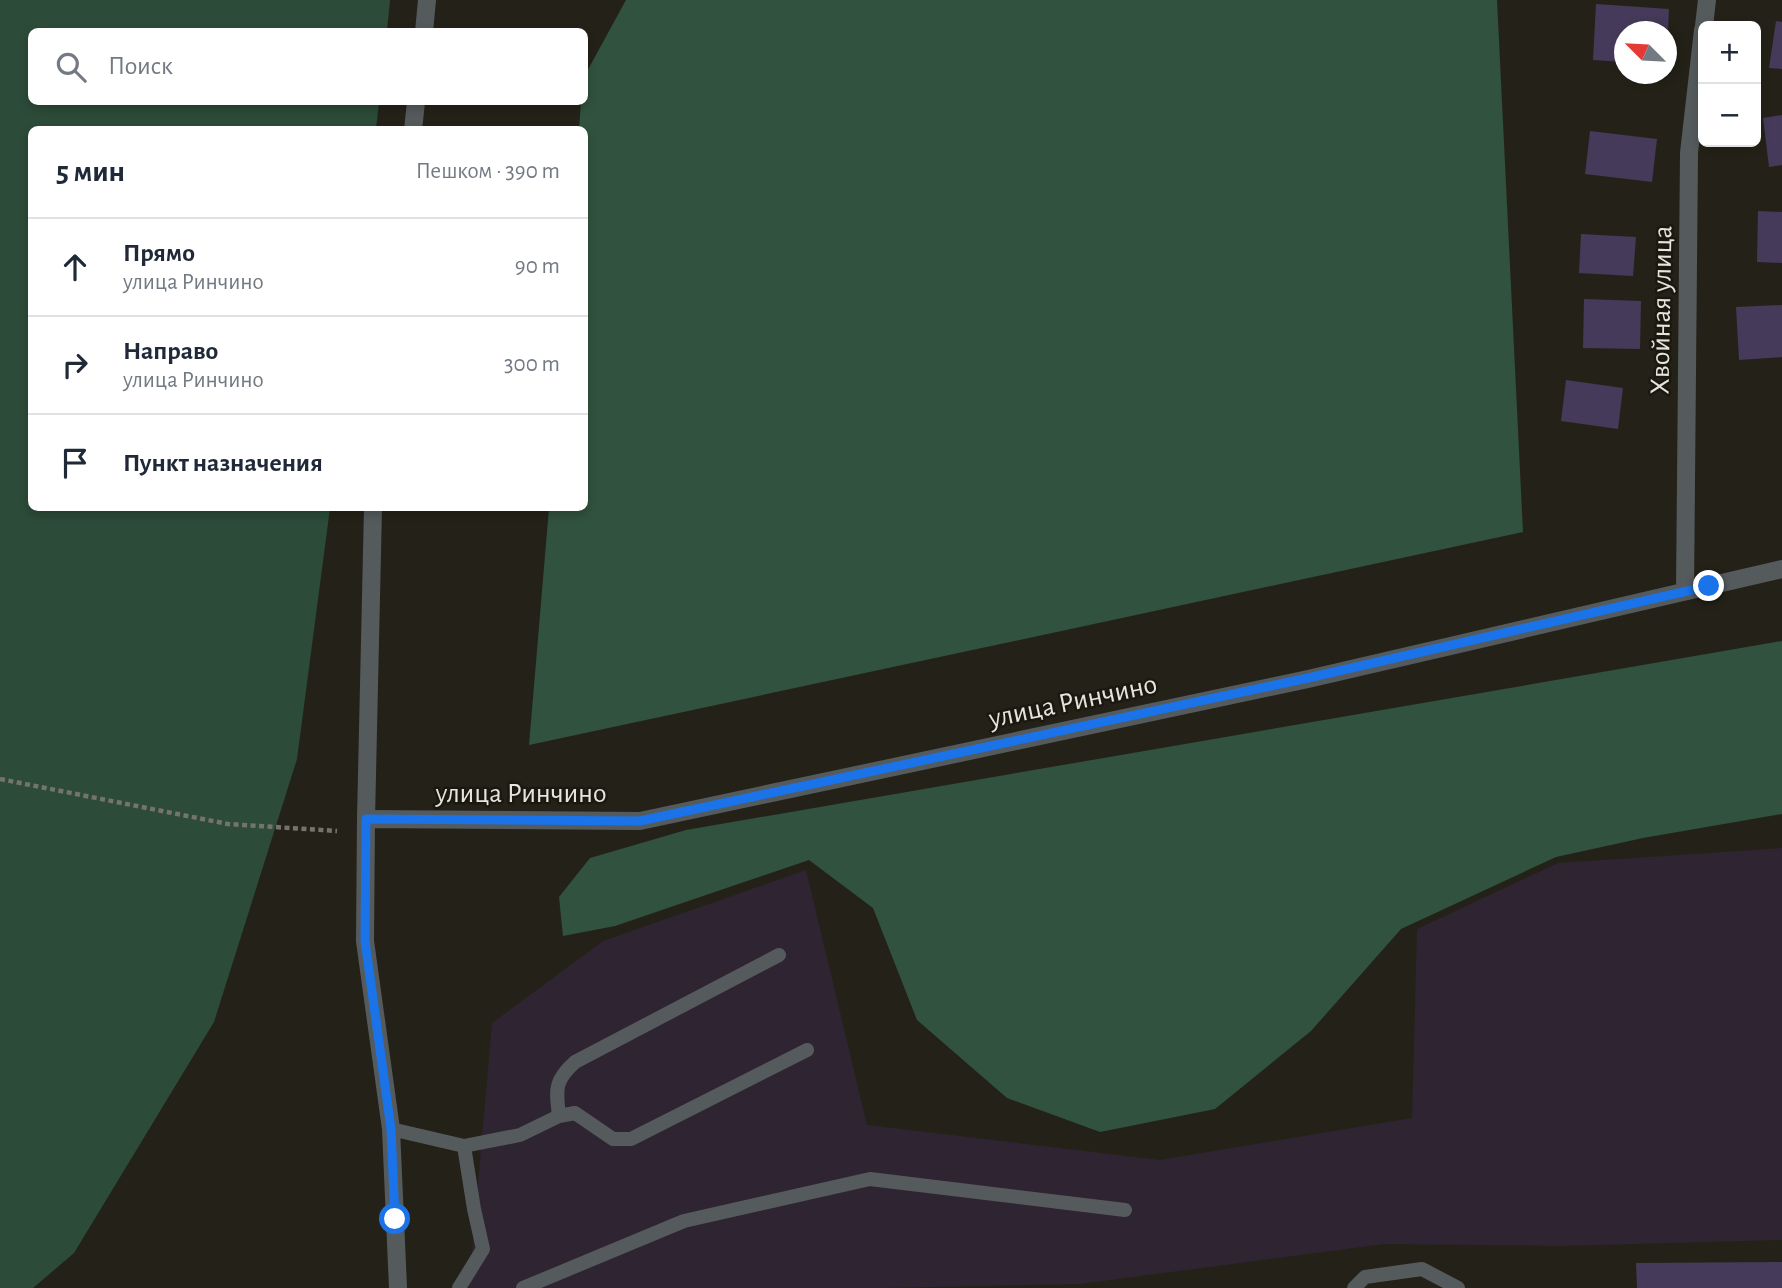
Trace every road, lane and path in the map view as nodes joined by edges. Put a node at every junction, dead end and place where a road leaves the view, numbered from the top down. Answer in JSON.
{"nodes":[{"id":1,"x":427,"y":0,"type":"edge"},
{"id":2,"x":1707,"y":0,"type":"edge"},
{"id":3,"x":1704,"y":21,"type":"edge"},
{"id":4,"x":424,"y":28,"type":"edge"},
{"id":5,"x":1698,"y":73,"type":"edge"},
{"id":6,"x":416,"y":105,"type":"edge"},
{"id":7,"x":413,"y":126,"type":"edge"},
{"id":8,"x":373,"y":511,"type":"edge"},
{"id":9,"x":1782,"y":569,"type":"edge"},
{"id":10,"x":1685,"y":591,"type":"junction"},
{"id":11,"x":0,"y":779,"type":"edge"},
{"id":12,"x":366,"y":819,"type":"junction"},
{"id":13,"x":337,"y":831,"type":"dead end"},
{"id":14,"x":779,"y":955,"type":"dead end"},
{"id":15,"x":807,"y":1050,"type":"dead end"},
{"id":16,"x":559,"y":1115,"type":"junction"},
{"id":17,"x":391,"y":1129,"type":"junction"},
{"id":18,"x":464,"y":1146,"type":"junction"},
{"id":19,"x":1125,"y":1210,"type":"dead end"},
{"id":20,"x":398,"y":1288,"type":"edge"},
{"id":21,"x":459,"y":1288,"type":"edge"},
{"id":22,"x":523,"y":1288,"type":"edge"},
{"id":23,"x":1354,"y":1288,"type":"edge"},
{"id":24,"x":1458,"y":1288,"type":"edge"}],
"edges":[{"from":1,"to":4,"type":"street"},
{"from":2,"to":3,"type":"street","name":"Хвойная улица"},
{"from":5,"to":10,"type":"street","name":"Хвойная улица"},
{"from":6,"to":7,"type":"street"},
{"from":8,"to":12,"type":"street"},
{"from":9,"to":10,"type":"street","name":"улица Ринчино"},
{"from":10,"to":12,"type":"street","name":"улица Ринчино"},
{"from":11,"to":13,"type":"path"},
{"from":12,"to":17,"type":"street"},
{"from":14,"to":16,"type":"lane"},
{"from":15,"to":16,"type":"lane"},
{"from":16,"to":18,"type":"lane"},
{"from":17,"to":18,"type":"lane"},
{"from":17,"to":20,"type":"street"},
{"from":18,"to":21,"type":"lane"},
{"from":19,"to":22,"type":"lane"},
{"from":23,"to":24,"type":"lane"}]}
